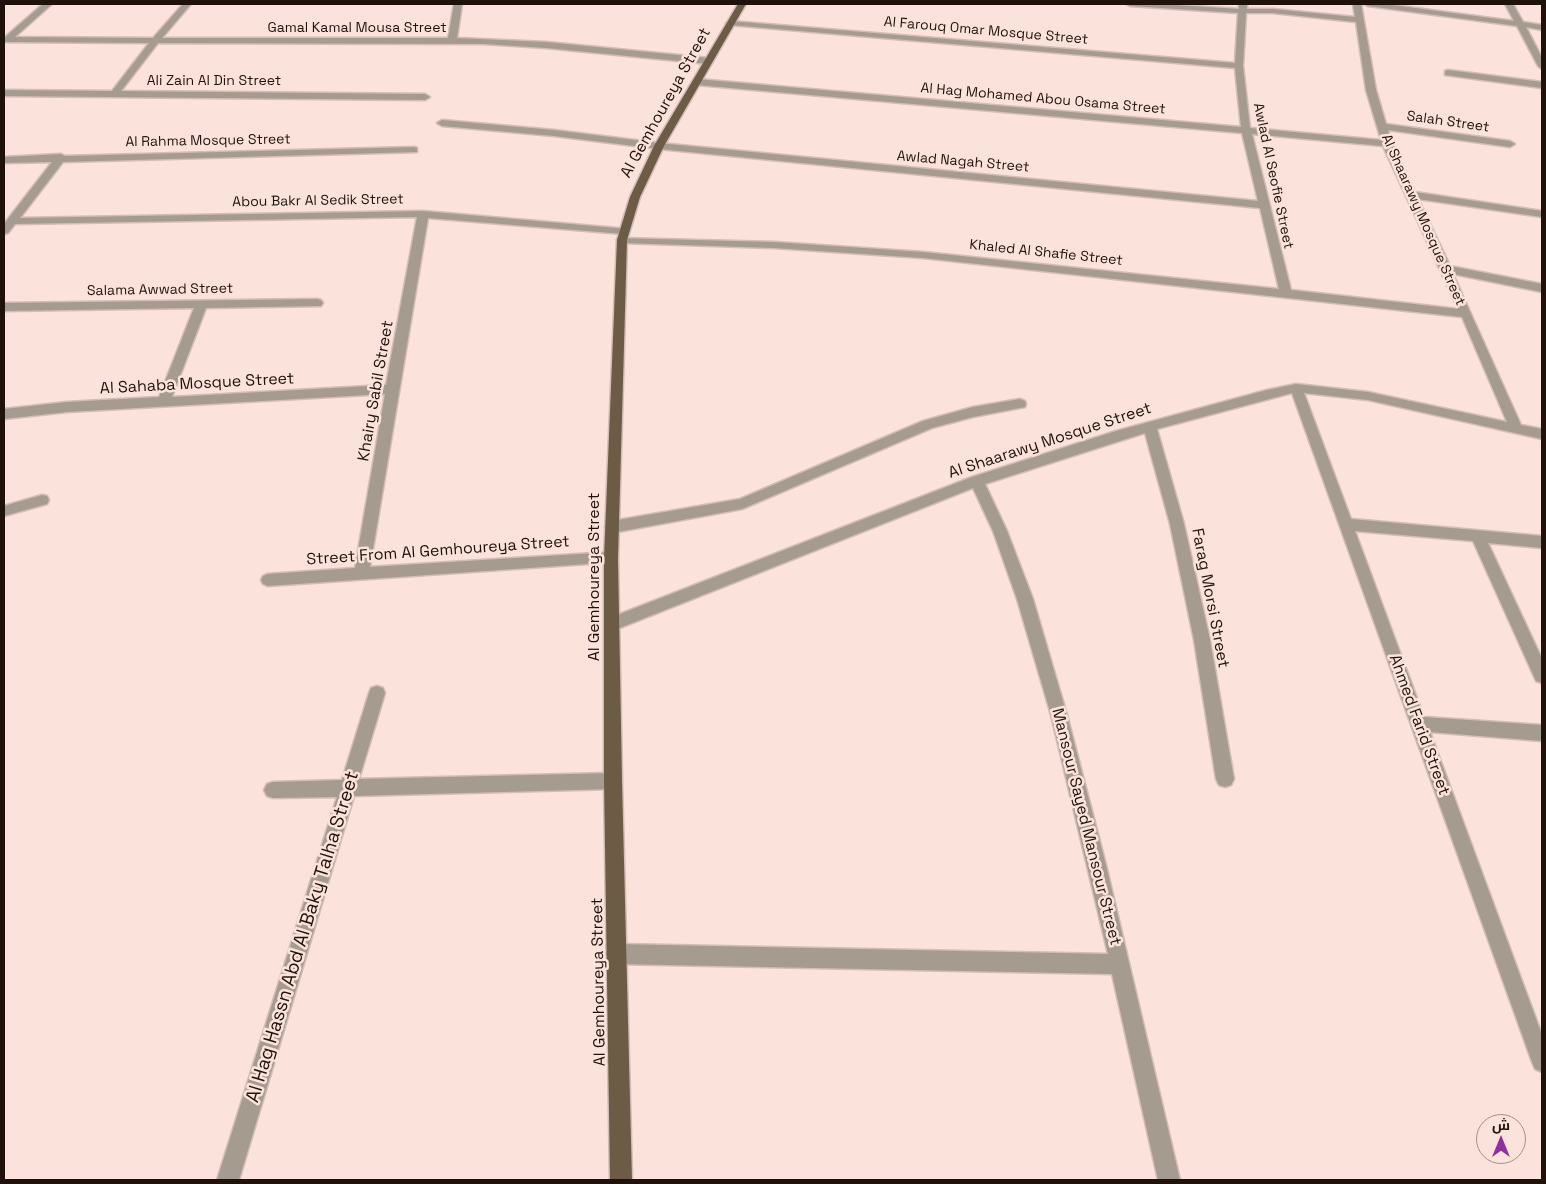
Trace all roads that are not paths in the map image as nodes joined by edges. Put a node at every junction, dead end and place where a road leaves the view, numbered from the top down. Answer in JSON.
{"nodes":[{"id":1,"x":48,"y":4,"type":"edge"},
{"id":2,"x":187,"y":4,"type":"edge"},
{"id":3,"x":458,"y":4,"type":"edge"},
{"id":4,"x":742,"y":4,"type":"edge"},
{"id":5,"x":1130,"y":4,"type":"edge"},
{"id":6,"x":1357,"y":4,"type":"edge"},
{"id":7,"x":1368,"y":4,"type":"edge"},
{"id":8,"x":1509,"y":4,"type":"edge"},
{"id":9,"x":1243,"y":7,"type":"edge"},
{"id":10,"x":1360,"y":20,"type":"junction"},
{"id":11,"x":730,"y":24,"type":"junction"},
{"id":12,"x":1521,"y":24,"type":"junction"},
{"id":13,"x":1542,"y":27,"type":"edge"},
{"id":14,"x":5,"y":40,"type":"edge"},
{"id":15,"x":452,"y":41,"type":"junction"},
{"id":16,"x":154,"y":42,"type":"junction"},
{"id":17,"x":709,"y":61,"type":"junction"},
{"id":18,"x":1239,"y":66,"type":"junction"},
{"id":19,"x":1542,"y":66,"type":"edge"},
{"id":20,"x":1448,"y":73,"type":"dead end"},
{"id":21,"x":697,"y":82,"type":"junction"},
{"id":22,"x":1542,"y":85,"type":"edge"},
{"id":23,"x":4,"y":93,"type":"edge"},
{"id":24,"x":114,"y":95,"type":"junction"},
{"id":25,"x":425,"y":97,"type":"dead end"},
{"id":26,"x":442,"y":124,"type":"dead end"},
{"id":27,"x":1382,"y":126,"type":"junction"},
{"id":28,"x":1246,"y":131,"type":"junction"},
{"id":29,"x":1386,"y":143,"type":"junction"},
{"id":30,"x":1510,"y":144,"type":"dead end"},
{"id":31,"x":659,"y":146,"type":"junction"},
{"id":32,"x":414,"y":150,"type":"dead end"},
{"id":33,"x":61,"y":157,"type":"junction"},
{"id":34,"x":4,"y":160,"type":"edge"},
{"id":35,"x":1411,"y":195,"type":"junction"},
{"id":36,"x":1264,"y":205,"type":"junction"},
{"id":37,"x":18,"y":211,"type":"junction"},
{"id":38,"x":4,"y":212,"type":"edge"},
{"id":39,"x":423,"y":214,"type":"junction"},
{"id":40,"x":1542,"y":214,"type":"edge"},
{"id":41,"x":12,"y":220,"type":"junction"},
{"id":42,"x":4,"y":231,"type":"edge"},
{"id":43,"x":623,"y":235,"type":"junction"},
{"id":44,"x":1445,"y":269,"type":"junction"},
{"id":45,"x":1542,"y":288,"type":"edge"},
{"id":46,"x":1286,"y":294,"type":"junction"},
{"id":47,"x":316,"y":303,"type":"dead end"},
{"id":48,"x":202,"y":304,"type":"junction"},
{"id":49,"x":4,"y":307,"type":"edge"},
{"id":50,"x":1466,"y":314,"type":"junction"},
{"id":51,"x":1296,"y":388,"type":"junction"},
{"id":52,"x":392,"y":389,"type":"junction"},
{"id":53,"x":164,"y":402,"type":"junction"},
{"id":54,"x":1020,"y":404,"type":"dead end"},
{"id":55,"x":4,"y":414,"type":"edge"},
{"id":56,"x":1150,"y":426,"type":"junction"},
{"id":57,"x":1516,"y":428,"type":"junction"},
{"id":58,"x":1542,"y":434,"type":"edge"},
{"id":59,"x":977,"y":481,"type":"junction"},
{"id":60,"x":42,"y":500,"type":"dead end"},
{"id":61,"x":4,"y":511,"type":"edge"},
{"id":62,"x":1345,"y":524,"type":"junction"},
{"id":63,"x":612,"y":527,"type":"junction"},
{"id":64,"x":1478,"y":536,"type":"junction"},
{"id":65,"x":1542,"y":542,"type":"edge"},
{"id":66,"x":611,"y":558,"type":"junction"},
{"id":67,"x":362,"y":573,"type":"junction"},
{"id":68,"x":268,"y":580,"type":"dead end"},
{"id":69,"x":612,"y":624,"type":"junction"},
{"id":70,"x":1542,"y":676,"type":"edge"},
{"id":71,"x":377,"y":693,"type":"dead end"},
{"id":72,"x":1419,"y":724,"type":"junction"},
{"id":73,"x":1542,"y":733,"type":"edge"},
{"id":74,"x":1225,"y":779,"type":"dead end"},
{"id":75,"x":613,"y":781,"type":"junction"},
{"id":76,"x":348,"y":788,"type":"junction"},
{"id":77,"x":273,"y":790,"type":"dead end"},
{"id":78,"x":616,"y":954,"type":"junction"},
{"id":79,"x":1119,"y":964,"type":"junction"},
{"id":80,"x":1542,"y":1062,"type":"edge"},
{"id":81,"x":228,"y":1180,"type":"edge"},
{"id":82,"x":621,"y":1180,"type":"edge"},
{"id":83,"x":1170,"y":1180,"type":"edge"}],
"edges":[{"from":1,"to":14,"type":"street"},
{"from":2,"to":16,"type":"street"},
{"from":3,"to":15,"type":"street"},
{"from":4,"to":11,"type":"main road","name":"Al Gemhoureya Street"},
{"from":5,"to":9,"type":"street"},
{"from":6,"to":10,"type":"street","name":"Al Shaarawy Mosque Street"},
{"from":7,"to":12,"type":"street"},
{"from":8,"to":12,"type":"street"},
{"from":9,"to":10,"type":"street"},
{"from":9,"to":18,"type":"street","name":"Awlad Al Seofie Street"},
{"from":10,"to":27,"type":"street","name":"Al Shaarawy Mosque Street"},
{"from":11,"to":17,"type":"main road","name":"Al Gemhoureya Street"},
{"from":11,"to":18,"type":"street","name":"Al Farouq Omar Mosque Street"},
{"from":12,"to":13,"type":"street"},
{"from":12,"to":19,"type":"street"},
{"from":14,"to":16,"type":"street","name":"Gamal Kamal Mousa Street"},
{"from":15,"to":16,"type":"street","name":"Gamal Kamal Mousa Street"},
{"from":15,"to":17,"type":"street","name":"Gamal Kamal Mousa Street"},
{"from":16,"to":24,"type":"street"},
{"from":17,"to":21,"type":"main road","name":"Al Gemhoureya Street"},
{"from":18,"to":28,"type":"street","name":"Awlad Al Seofie Street"},
{"from":20,"to":22,"type":"street"},
{"from":21,"to":28,"type":"street","name":"Al Hag Mohamed Abou Osama Street"},
{"from":21,"to":31,"type":"main road","name":"Al Gemhoureya Street"},
{"from":23,"to":24,"type":"street","name":"Ali Zain Al Din Street"},
{"from":24,"to":25,"type":"street","name":"Ali Zain Al Din Street"},
{"from":26,"to":31,"type":"street"},
{"from":27,"to":29,"type":"street","name":"Al Shaarawy Mosque Street"},
{"from":27,"to":30,"type":"street","name":"Salah Street"},
{"from":28,"to":29,"type":"street","name":"Al Hag Mohamed Abou Osama Street"},
{"from":28,"to":36,"type":"street","name":"Awlad Al Seofie Street"},
{"from":29,"to":35,"type":"street","name":"Al Shaarawy Mosque Street"},
{"from":31,"to":36,"type":"street","name":"Awlad Nagah Street"},
{"from":31,"to":43,"type":"main road","name":"Al Gemhoureya Street"},
{"from":32,"to":33,"type":"street","name":"Al Rahma Mosque Street"},
{"from":33,"to":34,"type":"street","name":"Al Rahma Mosque Street"},
{"from":33,"to":37,"type":"street"},
{"from":35,"to":40,"type":"street"},
{"from":35,"to":44,"type":"street","name":"Al Shaarawy Mosque Street"},
{"from":36,"to":46,"type":"street","name":"Awlad Al Seofie Street"},
{"from":37,"to":38,"type":"street"},
{"from":37,"to":41,"type":"street"},
{"from":39,"to":41,"type":"street","name":"Abou Bakr Al Sedik Street"},
{"from":39,"to":43,"type":"street","name":"Abou Bakr Al Sedik Street"},
{"from":39,"to":52,"type":"street","name":"Khairy Sabil Street"},
{"from":41,"to":42,"type":"street"},
{"from":43,"to":46,"type":"street","name":"Khaled Al Shafie Street"},
{"from":43,"to":63,"type":"main road","name":"Al Gemhoureya Street"},
{"from":44,"to":45,"type":"street"},
{"from":44,"to":50,"type":"street","name":"Al Shaarawy Mosque Street"},
{"from":46,"to":50,"type":"street","name":"Khaled Al Shafie Street"},
{"from":47,"to":48,"type":"street","name":"Salama Awwad Street"},
{"from":48,"to":49,"type":"street","name":"Salama Awwad Street"},
{"from":48,"to":53,"type":"street"},
{"from":50,"to":57,"type":"street","name":"Al Shaarawy Mosque Street"},
{"from":51,"to":56,"type":"street","name":"Al Shaarawy Mosque Street"},
{"from":51,"to":57,"type":"street","name":"Al Shaarawy Mosque Street"},
{"from":51,"to":62,"type":"street","name":"Ahmed Farid Street"},
{"from":52,"to":53,"type":"street","name":"Al Sahaba Mosque Street"},
{"from":52,"to":67,"type":"street","name":"Khairy Sabil Street"},
{"from":53,"to":55,"type":"street","name":"Al Sahaba Mosque Street"},
{"from":54,"to":63,"type":"street"},
{"from":56,"to":59,"type":"street","name":"Al Shaarawy Mosque Street"},
{"from":56,"to":74,"type":"street","name":"Farag Morsi Street"},
{"from":57,"to":58,"type":"street","name":"Al Shaarawy Mosque Street"},
{"from":59,"to":69,"type":"street","name":"Al Shaarawy Mosque Street"},
{"from":59,"to":79,"type":"street","name":"Mansour Sayed Mansour Street"},
{"from":60,"to":61,"type":"street"},
{"from":62,"to":64,"type":"street"},
{"from":62,"to":72,"type":"street","name":"Ahmed Farid Street"},
{"from":63,"to":66,"type":"main road","name":"Al Gemhoureya Street"},
{"from":64,"to":65,"type":"street"},
{"from":64,"to":70,"type":"street"},
{"from":66,"to":67,"type":"street","name":"Street From Al Gemhoureya Street"},
{"from":66,"to":69,"type":"main road","name":"Al Gemhoureya Street"},
{"from":67,"to":68,"type":"street","name":"Street From Al Gemhoureya Street"},
{"from":69,"to":75,"type":"main road","name":"Al Gemhoureya Street"},
{"from":71,"to":76,"type":"street","name":"Al Hag Hassn Abd Al Baky Talha Street"},
{"from":72,"to":73,"type":"street"},
{"from":72,"to":80,"type":"street","name":"Ahmed Farid Street"},
{"from":75,"to":76,"type":"street"},
{"from":75,"to":78,"type":"main road","name":"Al Gemhoureya Street"},
{"from":76,"to":77,"type":"street"},
{"from":76,"to":81,"type":"street","name":"Al Hag Hassn Abd Al Baky Talha Street"},
{"from":78,"to":79,"type":"street"},
{"from":78,"to":82,"type":"main road","name":"Al Gemhoureya Street"},
{"from":79,"to":83,"type":"street","name":"Mansour Sayed Mansour Street"}]}
